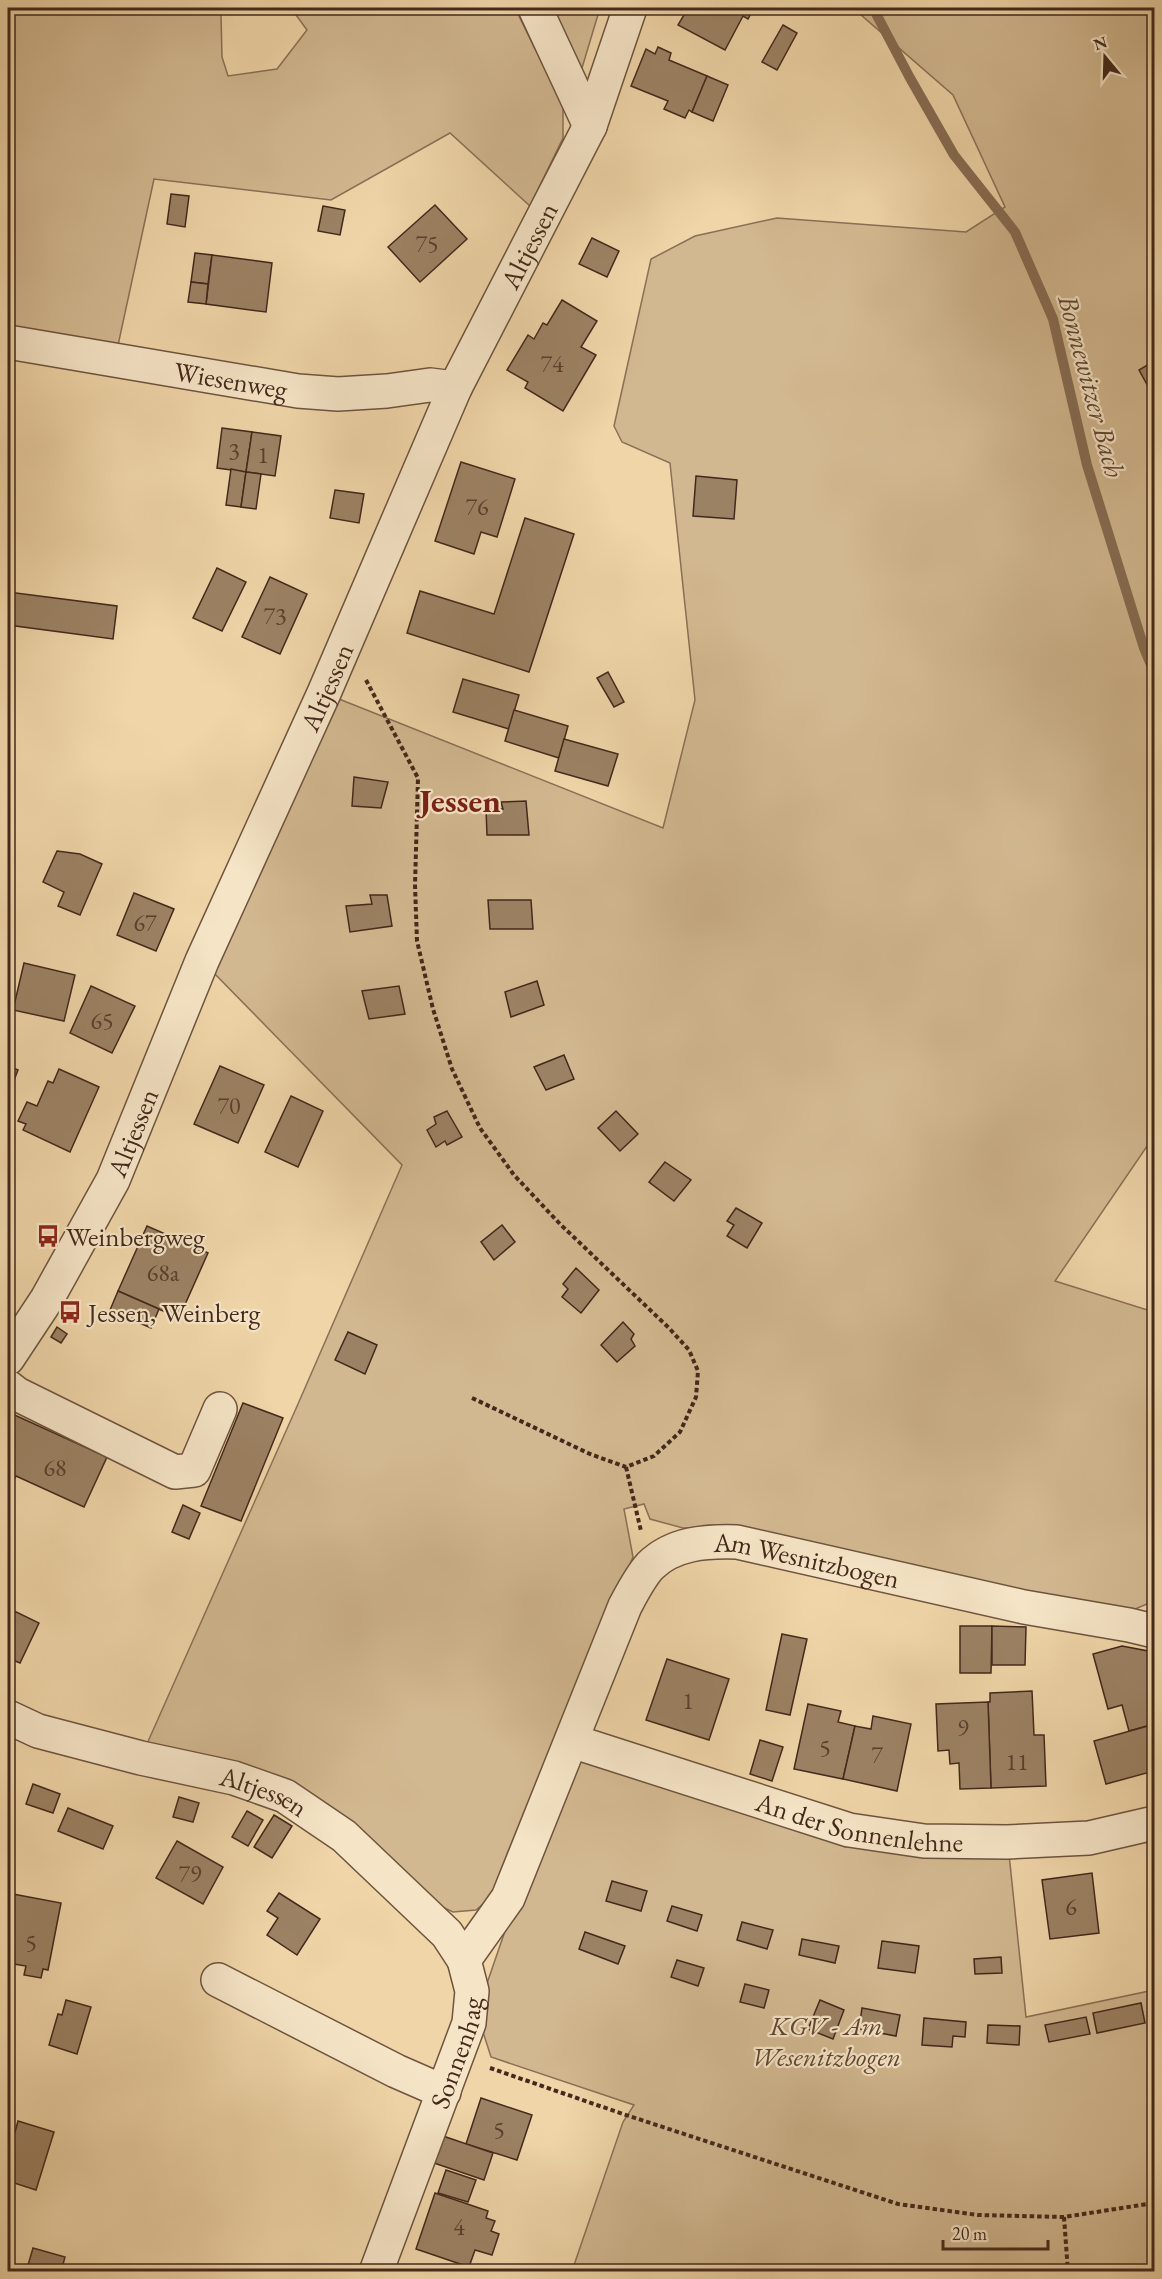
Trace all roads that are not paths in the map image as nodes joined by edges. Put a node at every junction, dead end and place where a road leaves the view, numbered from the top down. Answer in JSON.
{"nodes":[{"id":1,"x":535,"y":8,"type":"edge"},
{"id":2,"x":630,"y":8,"type":"edge"},
{"id":3,"x":590,"y":126,"type":"junction"},
{"id":4,"x":8,"y":342,"type":"edge"},
{"id":5,"x":455,"y":388,"type":"junction"},
{"id":6,"x":8,"y":1358,"type":"edge"},
{"id":7,"x":8,"y":1387,"type":"edge"},
{"id":8,"x":220,"y":1409,"type":"dead end"},
{"id":9,"x":1146,"y":1623,"type":"edge"},
{"id":10,"x":8,"y":1717,"type":"edge"},
{"id":11,"x":572,"y":1741,"type":"junction"},
{"id":12,"x":1155,"y":1823,"type":"edge"},
{"id":13,"x":464,"y":1960,"type":"junction"},
{"id":14,"x":218,"y":1980,"type":"dead end"},
{"id":15,"x":444,"y":2092,"type":"junction"},
{"id":16,"x":376,"y":2271,"type":"edge"}],
"edges":[{"from":1,"to":3,"type":"street"},
{"from":2,"to":3,"type":"street","name":"Altjessen"},
{"from":3,"to":5,"type":"street","name":"Altjessen"},
{"from":4,"to":5,"type":"street","name":"Wiesenweg"},
{"from":5,"to":6,"type":"street","name":"Altjessen"},
{"from":7,"to":8,"type":"street"},
{"from":9,"to":11,"type":"street","name":"Am Wesnitzbogen"},
{"from":10,"to":13,"type":"street","name":"Altjessen"},
{"from":11,"to":12,"type":"street","name":"An der Sonnenlehne"},
{"from":11,"to":13,"type":"street","name":"Sonnenhag"},
{"from":13,"to":15,"type":"street","name":"Sonnenhag"},
{"from":14,"to":15,"type":"street"},
{"from":15,"to":16,"type":"street","name":"Sonnenhag"}]}
